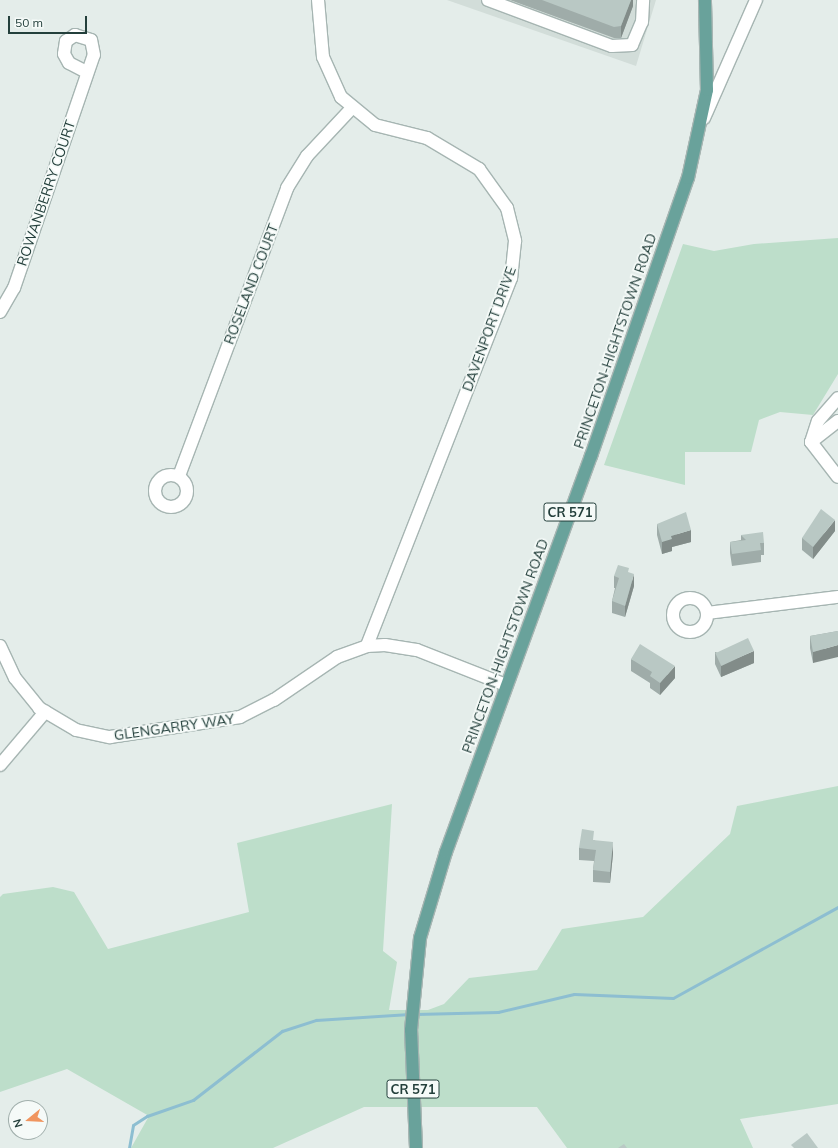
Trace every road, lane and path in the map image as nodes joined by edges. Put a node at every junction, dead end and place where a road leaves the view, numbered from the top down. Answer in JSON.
{"nodes":[{"id":1,"x":318,"y":0,"type":"edge"},
{"id":2,"x":488,"y":0,"type":"edge"},
{"id":3,"x":643,"y":0,"type":"edge"},
{"id":4,"x":698,"y":0,"type":"edge"},
{"id":5,"x":756,"y":0,"type":"edge"},
{"id":6,"x":705,"y":5,"type":"edge"},
{"id":7,"x":87,"y":72,"type":"dead end"},
{"id":8,"x":351,"y":109,"type":"junction"},
{"id":9,"x":701,"y":123,"type":"junction"},
{"id":10,"x":0,"y":312,"type":"edge"},
{"id":11,"x":838,"y":398,"type":"edge"},
{"id":12,"x":838,"y":421,"type":"edge"},
{"id":13,"x":811,"y":442,"type":"junction"},
{"id":14,"x":179,"y":476,"type":"dead end"},
{"id":15,"x":838,"y":477,"type":"edge"},
{"id":16,"x":838,"y":597,"type":"edge"},
{"id":17,"x":707,"y":613,"type":"dead end"},
{"id":18,"x":0,"y":646,"type":"edge"},
{"id":19,"x":367,"y":646,"type":"junction"},
{"id":20,"x":506,"y":685,"type":"junction"},
{"id":21,"x":45,"y":712,"type":"junction"},
{"id":22,"x":0,"y":765,"type":"edge"},
{"id":23,"x":416,"y":1148,"type":"edge"}],
"edges":[{"from":1,"to":8,"type":"street","name":"DAVENPORT DRIVE"},
{"from":2,"to":3,"type":"street"},
{"from":4,"to":6,"type":"street"},
{"from":5,"to":9,"type":"street"},
{"from":6,"to":9,"type":"main road","name":"PRINCETON-HIGHTSTOWN ROAD","number":"CR 571"},
{"from":7,"to":10,"type":"street","name":"ROWANBERRY COURT"},
{"from":8,"to":14,"type":"street","name":"ROSELAND COURT"},
{"from":8,"to":19,"type":"street","name":"DAVENPORT DRIVE"},
{"from":9,"to":20,"type":"main road","name":"PRINCETON-HIGHTSTOWN ROAD","number":"CR 571"},
{"from":11,"to":13,"type":"street"},
{"from":12,"to":13,"type":"street"},
{"from":13,"to":15,"type":"street"},
{"from":16,"to":17,"type":"street"},
{"from":18,"to":21,"type":"street","name":"GLENGARRY WAY"},
{"from":19,"to":20,"type":"street","name":"GLENGARRY WAY"},
{"from":19,"to":21,"type":"street","name":"GLENGARRY WAY"},
{"from":20,"to":23,"type":"main road","name":"PRINCETON-HIGHTSTOWN ROAD","number":"CR 571"},
{"from":21,"to":22,"type":"street"}]}
